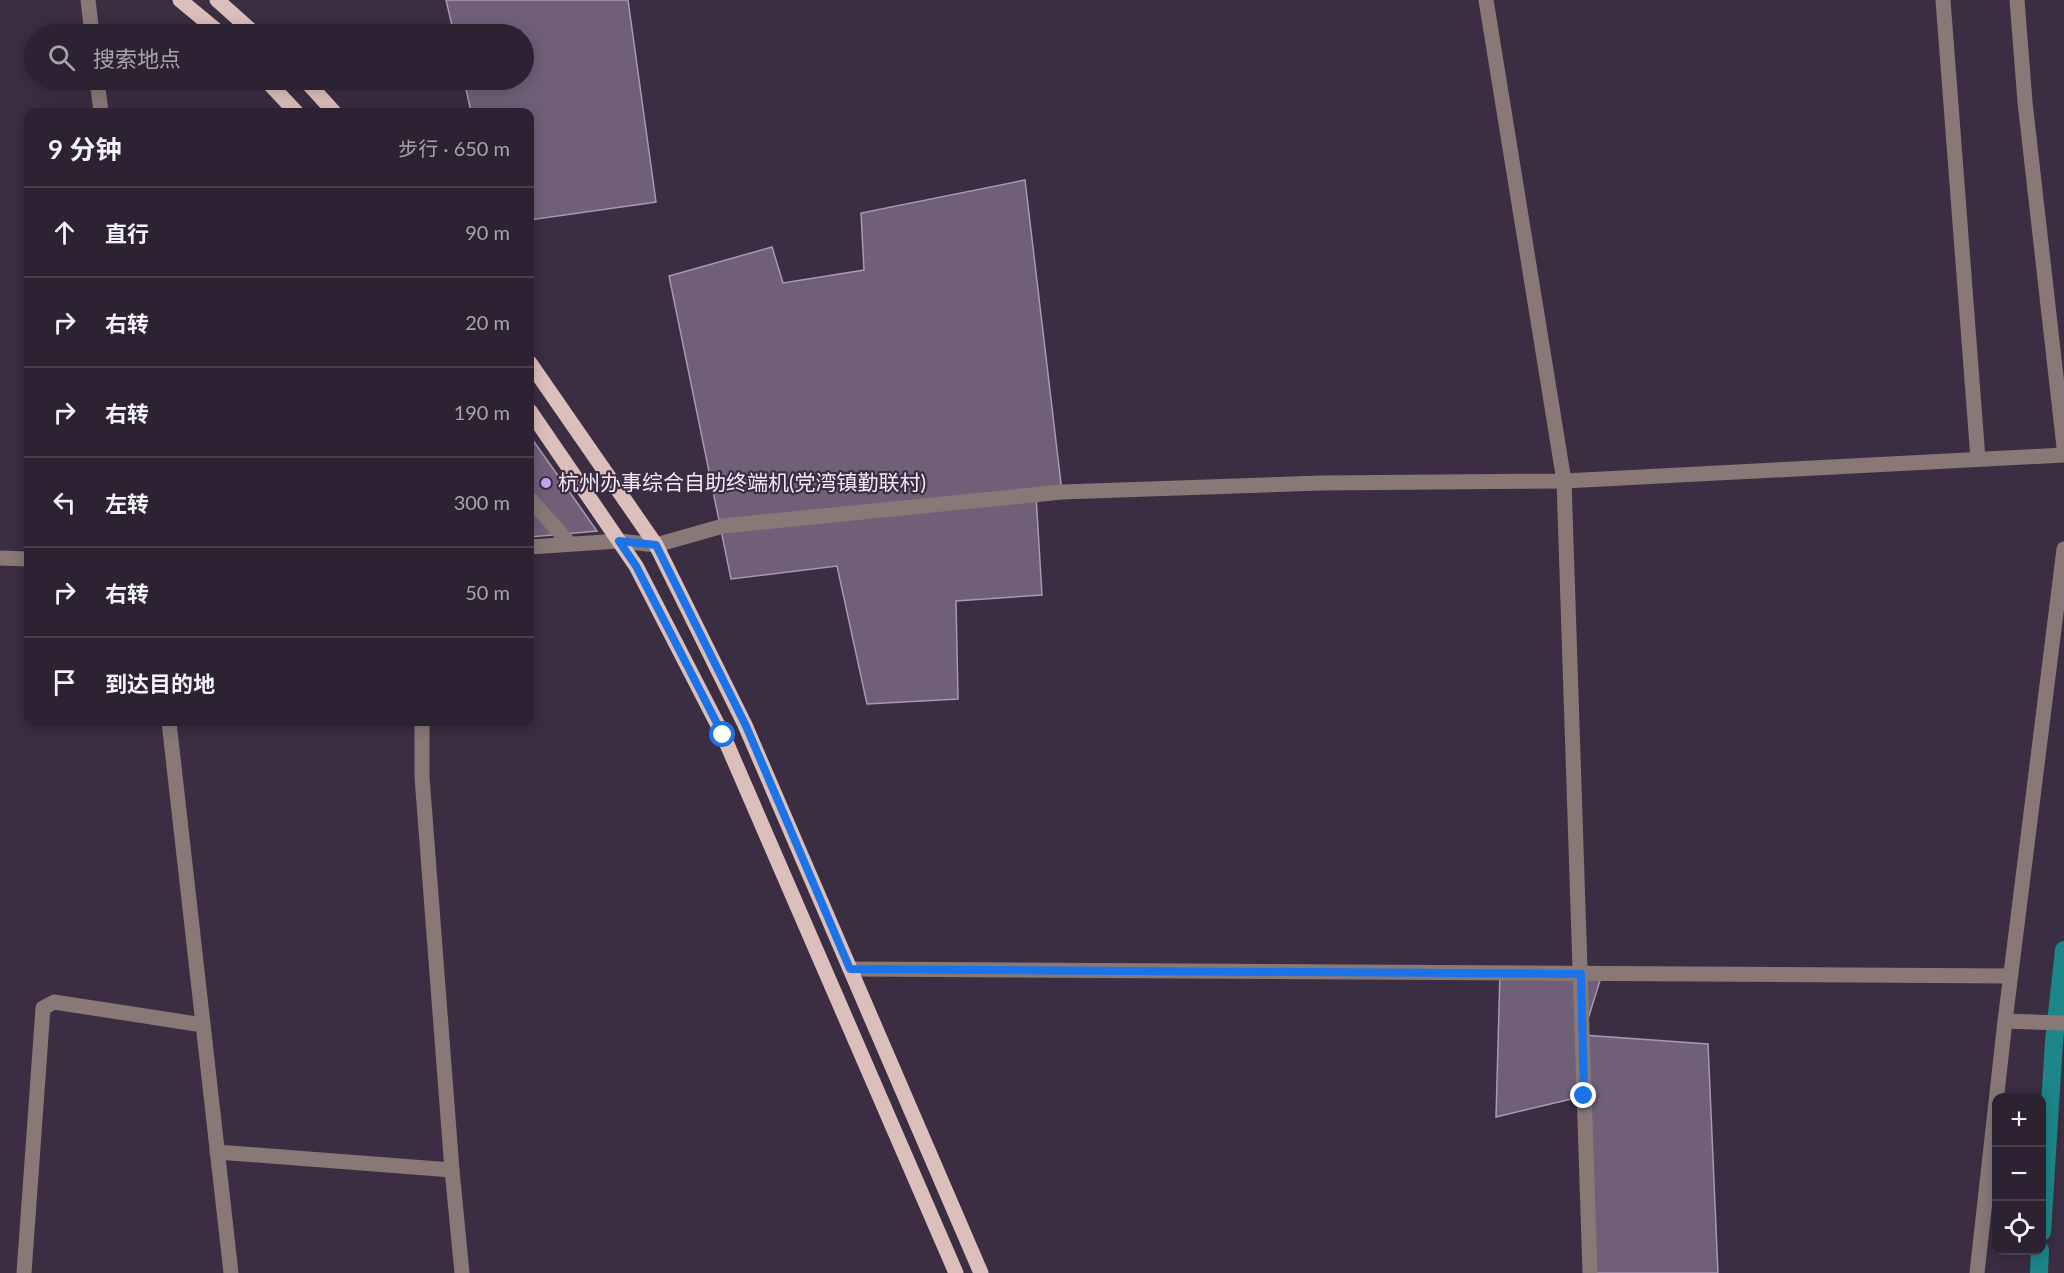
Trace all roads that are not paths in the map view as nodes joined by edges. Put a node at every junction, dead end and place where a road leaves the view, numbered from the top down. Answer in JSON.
{"nodes":[{"id":1,"x":88,"y":0,"type":"edge"},
{"id":2,"x":180,"y":0,"type":"edge"},
{"id":3,"x":217,"y":0,"type":"edge"},
{"id":4,"x":1486,"y":0,"type":"edge"},
{"id":5,"x":1943,"y":0,"type":"edge"},
{"id":6,"x":2017,"y":0,"type":"edge"},
{"id":7,"x":91,"y":24,"type":"edge"},
{"id":8,"x":209,"y":24,"type":"edge"},
{"id":9,"x":244,"y":24,"type":"edge"},
{"id":10,"x":98,"y":90,"type":"edge"},
{"id":11,"x":275,"y":90,"type":"edge"},
{"id":12,"x":314,"y":90,"type":"edge"},
{"id":13,"x":100,"y":108,"type":"edge"},
{"id":14,"x":292,"y":108,"type":"edge"},
{"id":15,"x":330,"y":108,"type":"edge"},
{"id":16,"x":534,"y":369,"type":"edge"},
{"id":17,"x":534,"y":417,"type":"edge"},
{"id":18,"x":2064,"y":447,"type":"edge"},
{"id":19,"x":2064,"y":455,"type":"edge"},
{"id":20,"x":1978,"y":459,"type":"junction"},
{"id":21,"x":1564,"y":481,"type":"junction"},
{"id":22,"x":534,"y":504,"type":"edge"},
{"id":23,"x":619,"y":541,"type":"junction"},
{"id":24,"x":570,"y":544,"type":"junction"},
{"id":25,"x":656,"y":545,"type":"junction"},
{"id":26,"x":534,"y":547,"type":"edge"},
{"id":27,"x":2064,"y":549,"type":"edge"},
{"id":28,"x":0,"y":558,"type":"edge"},
{"id":29,"x":24,"y":559,"type":"edge"},
{"id":30,"x":169,"y":726,"type":"edge"},
{"id":31,"x":422,"y":726,"type":"edge"},
{"id":32,"x":850,"y":969,"type":"junction"},
{"id":33,"x":1581,"y":974,"type":"junction"},
{"id":34,"x":2010,"y":976,"type":"junction"},
{"id":35,"x":2005,"y":1020,"type":"junction"},
{"id":36,"x":2064,"y":1023,"type":"edge"},
{"id":37,"x":203,"y":1025,"type":"junction"},
{"id":38,"x":217,"y":1152,"type":"junction"},
{"id":39,"x":452,"y":1170,"type":"junction"},
{"id":40,"x":24,"y":1273,"type":"edge"},
{"id":41,"x":231,"y":1273,"type":"edge"},
{"id":42,"x":462,"y":1273,"type":"edge"},
{"id":43,"x":956,"y":1273,"type":"edge"},
{"id":44,"x":981,"y":1273,"type":"edge"},
{"id":45,"x":1590,"y":1273,"type":"edge"},
{"id":46,"x":1977,"y":1273,"type":"edge"}],
"edges":[{"from":1,"to":7,"type":"street"},
{"from":2,"to":8,"type":"main road"},
{"from":3,"to":9,"type":"main road"},
{"from":4,"to":21,"type":"street"},
{"from":5,"to":20,"type":"street"},
{"from":6,"to":18,"type":"street"},
{"from":10,"to":13,"type":"street"},
{"from":11,"to":14,"type":"main road"},
{"from":12,"to":15,"type":"main road"},
{"from":16,"to":25,"type":"main road"},
{"from":17,"to":23,"type":"main road"},
{"from":19,"to":20,"type":"street"},
{"from":20,"to":21,"type":"street"},
{"from":21,"to":25,"type":"street"},
{"from":21,"to":33,"type":"street"},
{"from":22,"to":24,"type":"street"},
{"from":23,"to":24,"type":"street"},
{"from":23,"to":25,"type":"street"},
{"from":23,"to":43,"type":"main road"},
{"from":24,"to":26,"type":"street"},
{"from":25,"to":32,"type":"main road"},
{"from":27,"to":34,"type":"street"},
{"from":28,"to":29,"type":"street"},
{"from":30,"to":37,"type":"street"},
{"from":31,"to":39,"type":"street"},
{"from":32,"to":33,"type":"street"},
{"from":32,"to":44,"type":"main road"},
{"from":33,"to":34,"type":"street"},
{"from":33,"to":45,"type":"street"},
{"from":34,"to":35,"type":"street"},
{"from":35,"to":36,"type":"street"},
{"from":35,"to":46,"type":"street"},
{"from":37,"to":38,"type":"street"},
{"from":37,"to":40,"type":"street"},
{"from":38,"to":39,"type":"street"},
{"from":38,"to":41,"type":"street"},
{"from":39,"to":42,"type":"street"}]}
